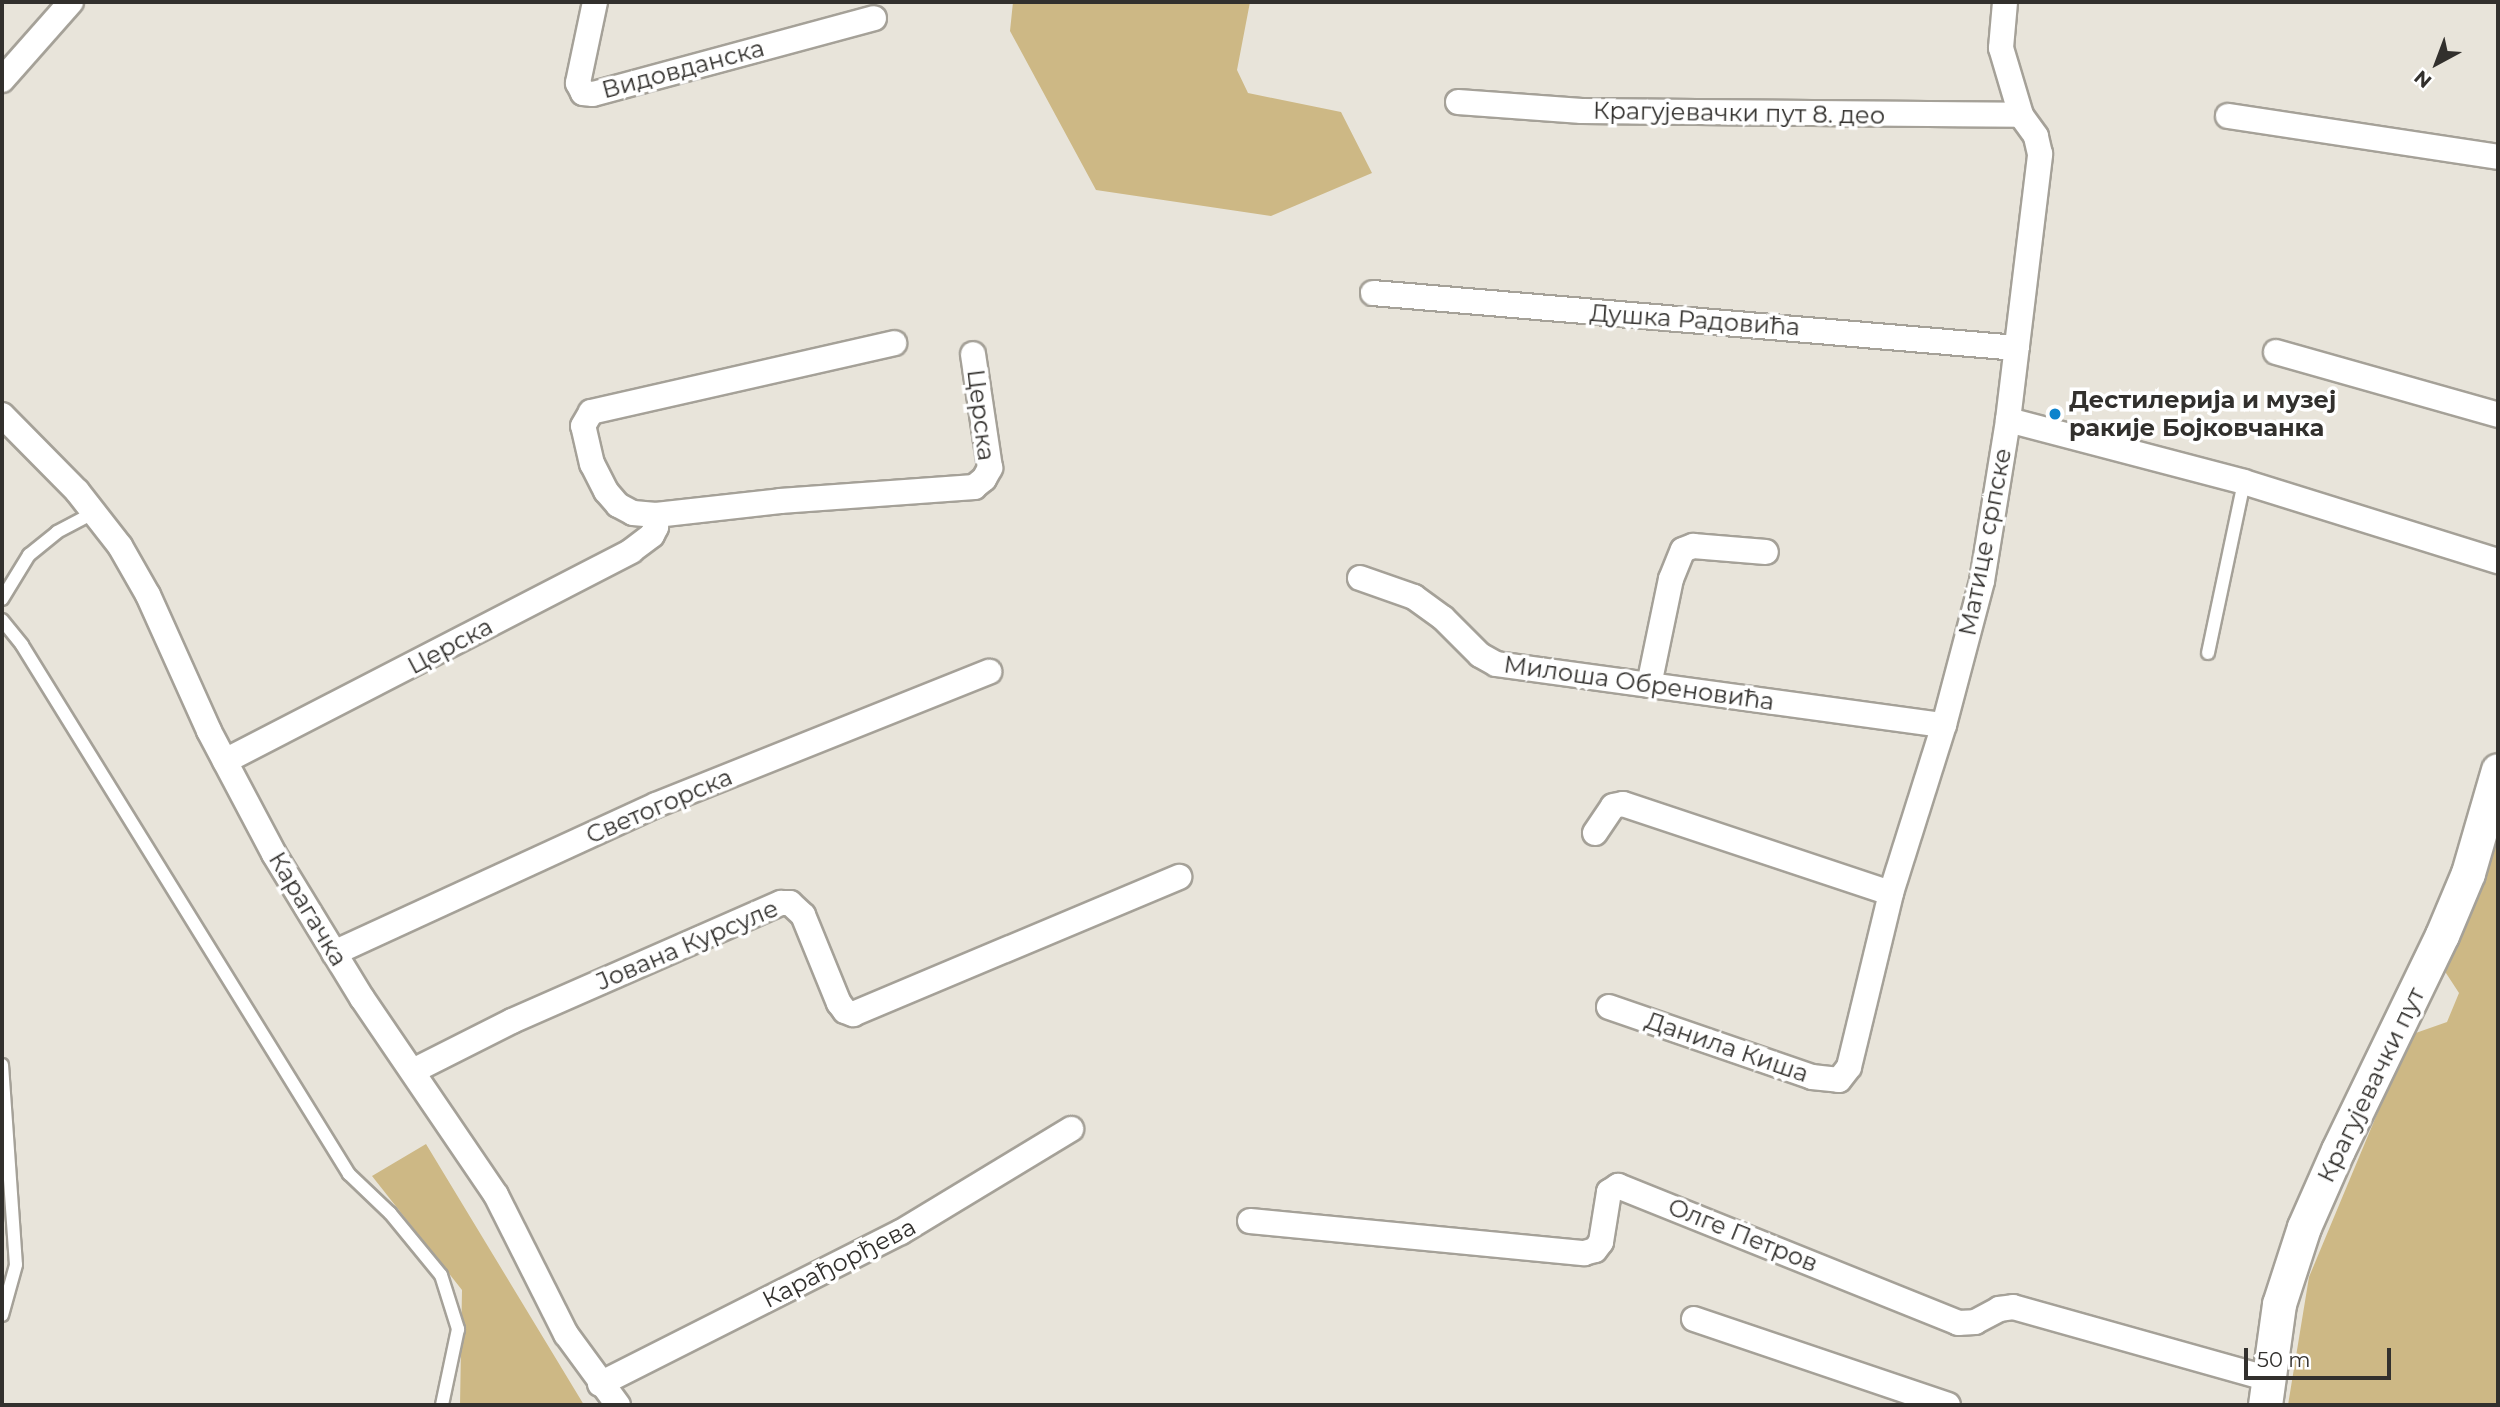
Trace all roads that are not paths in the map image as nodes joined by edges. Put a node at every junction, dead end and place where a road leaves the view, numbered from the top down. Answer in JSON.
{"nodes":[{"id":1,"x":71,"y":2,"type":"edge"},
{"id":2,"x":595,"y":2,"type":"edge"},
{"id":3,"x":2005,"y":2,"type":"edge"},
{"id":4,"x":874,"y":18,"type":"dead end"},
{"id":5,"x":2,"y":80,"type":"edge"},
{"id":6,"x":1458,"y":102,"type":"dead end"},
{"id":7,"x":2021,"y":115,"type":"junction"},
{"id":8,"x":2228,"y":116,"type":"dead end"},
{"id":9,"x":2498,"y":157,"type":"edge"},
{"id":10,"x":1373,"y":293,"type":"dead end"},
{"id":11,"x":894,"y":343,"type":"dead end"},
{"id":12,"x":2017,"y":348,"type":"junction"},
{"id":13,"x":2276,"y":352,"type":"dead end"},
{"id":14,"x":973,"y":354,"type":"dead end"},
{"id":15,"x":2,"y":415,"type":"edge"},
{"id":16,"x":2498,"y":415,"type":"edge"},
{"id":17,"x":2008,"y":420,"type":"junction"},
{"id":18,"x":2244,"y":482,"type":"junction"},
{"id":19,"x":95,"y":512,"type":"junction"},
{"id":20,"x":656,"y":515,"type":"junction"},
{"id":21,"x":1766,"y":552,"type":"dead end"},
{"id":22,"x":2498,"y":561,"type":"edge"},
{"id":23,"x":1360,"y":578,"type":"dead end"},
{"id":24,"x":2,"y":599,"type":"edge"},
{"id":25,"x":2,"y":620,"type":"edge"},
{"id":26,"x":2208,"y":653,"type":"dead end"},
{"id":27,"x":989,"y":671,"type":"dead end"},
{"id":28,"x":1649,"y":685,"type":"junction"},
{"id":29,"x":1944,"y":724,"type":"junction"},
{"id":30,"x":225,"y":761,"type":"junction"},
{"id":31,"x":2498,"y":770,"type":"edge"},
{"id":32,"x":1595,"y":833,"type":"dead end"},
{"id":33,"x":1179,"y":877,"type":"dead end"},
{"id":34,"x":1891,"y":893,"type":"junction"},
{"id":35,"x":334,"y":953,"type":"junction"},
{"id":36,"x":1609,"y":1007,"type":"dead end"},
{"id":37,"x":2,"y":1065,"type":"edge"},
{"id":38,"x":413,"y":1071,"type":"junction"},
{"id":39,"x":1845,"y":1076,"type":"joint"},
{"id":40,"x":1071,"y":1129,"type":"dead end"},
{"id":41,"x":1250,"y":1221,"type":"dead end"},
{"id":42,"x":2,"y":1315,"type":"edge"},
{"id":43,"x":1694,"y":1319,"type":"dead end"},
{"id":44,"x":600,"y":1384,"type":"junction"},
{"id":45,"x":2266,"y":1392,"type":"edge"},
{"id":46,"x":442,"y":1405,"type":"edge"},
{"id":47,"x":618,"y":1405,"type":"edge"},
{"id":48,"x":1948,"y":1405,"type":"edge"}],
"edges":[{"from":1,"to":5,"type":"street"},
{"from":2,"to":4,"type":"street","name":"Видовданска"},
{"from":3,"to":7,"type":"street","name":"Матице српске"},
{"from":6,"to":7,"type":"street","name":"Крагујевачки пут 8. део"},
{"from":7,"to":12,"type":"street","name":"Матице српске"},
{"from":8,"to":9,"type":"street"},
{"from":10,"to":12,"type":"street","name":"Душка Радовића"},
{"from":11,"to":20,"type":"street","name":"Церска"},
{"from":12,"to":17,"type":"street","name":"Матице српске"},
{"from":13,"to":16,"type":"street"},
{"from":14,"to":20,"type":"street","name":"Церска"},
{"from":15,"to":19,"type":"street","name":"Карагачка"},
{"from":17,"to":18,"type":"street"},
{"from":17,"to":29,"type":"street","name":"Матице српске"},
{"from":18,"to":22,"type":"street"},
{"from":18,"to":26,"type":"lane"},
{"from":19,"to":24,"type":"lane"},
{"from":19,"to":30,"type":"street","name":"Карагачка"},
{"from":20,"to":30,"type":"street","name":"Церска"},
{"from":21,"to":28,"type":"street"},
{"from":23,"to":28,"type":"street","name":"Милоша Обреновића"},
{"from":25,"to":46,"type":"lane"},
{"from":27,"to":35,"type":"street","name":"Светогорска"},
{"from":28,"to":29,"type":"street","name":"Милоша Обреновића"},
{"from":29,"to":34,"type":"street","name":"Матице српске"},
{"from":30,"to":35,"type":"street","name":"Карагачка"},
{"from":31,"to":45,"type":"main road","name":"Крагујевачки пут"},
{"from":32,"to":34,"type":"street"},
{"from":33,"to":38,"type":"street","name":"Јована Курсуле"},
{"from":34,"to":39,"type":"street","name":"Матице српске"},
{"from":35,"to":38,"type":"street","name":"Карагачка"},
{"from":36,"to":39,"type":"street","name":"Данила Киша"},
{"from":37,"to":42,"type":"lane"},
{"from":38,"to":44,"type":"street","name":"Карагачка"},
{"from":40,"to":44,"type":"street","name":"Карађорђева"},
{"from":41,"to":45,"type":"street","name":"Олге Петров"},
{"from":43,"to":48,"type":"street"},
{"from":44,"to":47,"type":"street","name":"Карагачка"}]}
